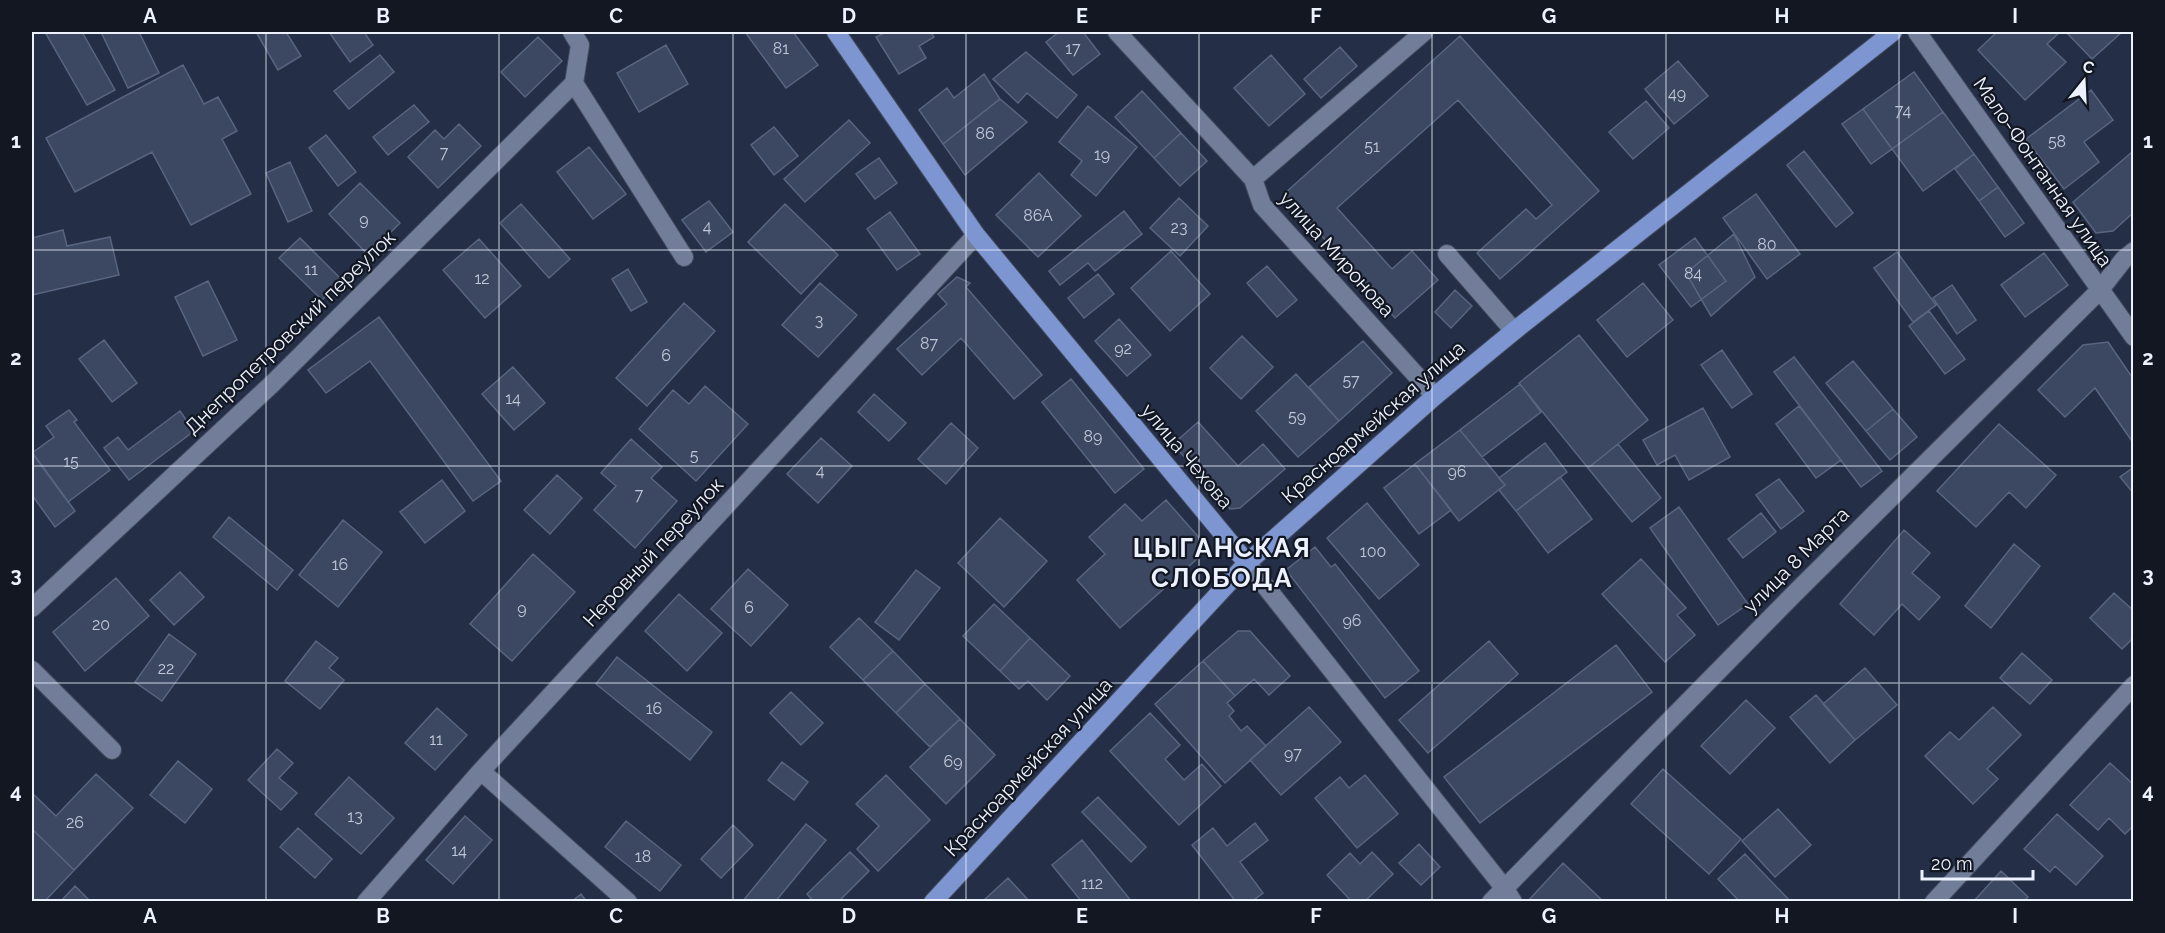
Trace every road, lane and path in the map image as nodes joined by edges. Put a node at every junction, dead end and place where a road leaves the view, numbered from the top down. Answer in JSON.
{"nodes":[{"id":1,"x":572,"y":32,"type":"edge"},
{"id":2,"x":836,"y":32,"type":"edge"},
{"id":3,"x":1117,"y":32,"type":"edge"},
{"id":4,"x":1424,"y":32,"type":"edge"},
{"id":5,"x":1893,"y":32,"type":"edge"},
{"id":6,"x":1917,"y":32,"type":"edge"},
{"id":7,"x":574,"y":83,"type":"junction"},
{"id":8,"x":1253,"y":179,"type":"junction"},
{"id":9,"x":976,"y":235,"type":"junction"},
{"id":10,"x":2133,"y":251,"type":"edge"},
{"id":11,"x":1447,"y":254,"type":"dead end"},
{"id":12,"x":684,"y":257,"type":"dead end"},
{"id":13,"x":2099,"y":291,"type":"junction"},
{"id":14,"x":1514,"y":331,"type":"junction"},
{"id":15,"x":2133,"y":338,"type":"edge"},
{"id":16,"x":1435,"y":396,"type":"junction"},
{"id":17,"x":1247,"y":563,"type":"junction"},
{"id":18,"x":32,"y":608,"type":"edge"},
{"id":19,"x":32,"y":670,"type":"edge"},
{"id":20,"x":2133,"y":686,"type":"edge"},
{"id":21,"x":112,"y":750,"type":"dead end"},
{"id":22,"x":481,"y":771,"type":"junction"},
{"id":23,"x":1509,"y":895,"type":"edge"},
{"id":24,"x":366,"y":902,"type":"edge"},
{"id":25,"x":628,"y":902,"type":"edge"},
{"id":26,"x":933,"y":902,"type":"edge"},
{"id":27,"x":1491,"y":902,"type":"edge"},
{"id":28,"x":1934,"y":902,"type":"edge"}],
"edges":[{"from":1,"to":7,"type":"street"},
{"from":2,"to":9,"type":"main road","name":"улица Чехова"},
{"from":3,"to":8,"type":"street","name":"улица Миронова"},
{"from":4,"to":8,"type":"street"},
{"from":5,"to":14,"type":"main road","name":"Красноармейская улица"},
{"from":6,"to":13,"type":"street","name":"Мало-Фонтанная улица"},
{"from":7,"to":12,"type":"street"},
{"from":7,"to":18,"type":"street","name":"Днепропетровский переулок"},
{"from":8,"to":16,"type":"street","name":"улица Миронова"},
{"from":9,"to":17,"type":"main road","name":"улица Чехова"},
{"from":9,"to":22,"type":"street","name":"Неровный переулок"},
{"from":10,"to":13,"type":"street","name":"улица 8 Марта"},
{"from":11,"to":14,"type":"street"},
{"from":13,"to":15,"type":"street","name":"Мало-Фонтанная улица"},
{"from":13,"to":23,"type":"street","name":"улица 8 Марта"},
{"from":14,"to":16,"type":"main road","name":"Красноармейская улица"},
{"from":16,"to":17,"type":"main road","name":"Красноармейская улица"},
{"from":17,"to":23,"type":"street","name":"улица Чехова"},
{"from":17,"to":26,"type":"main road","name":"Красноармейская улица"},
{"from":19,"to":21,"type":"street"},
{"from":20,"to":28,"type":"street"},
{"from":22,"to":24,"type":"street","name":"Неровный переулок"},
{"from":22,"to":25,"type":"street"},
{"from":23,"to":27,"type":"street","name":"улица 8 Марта"}]}
